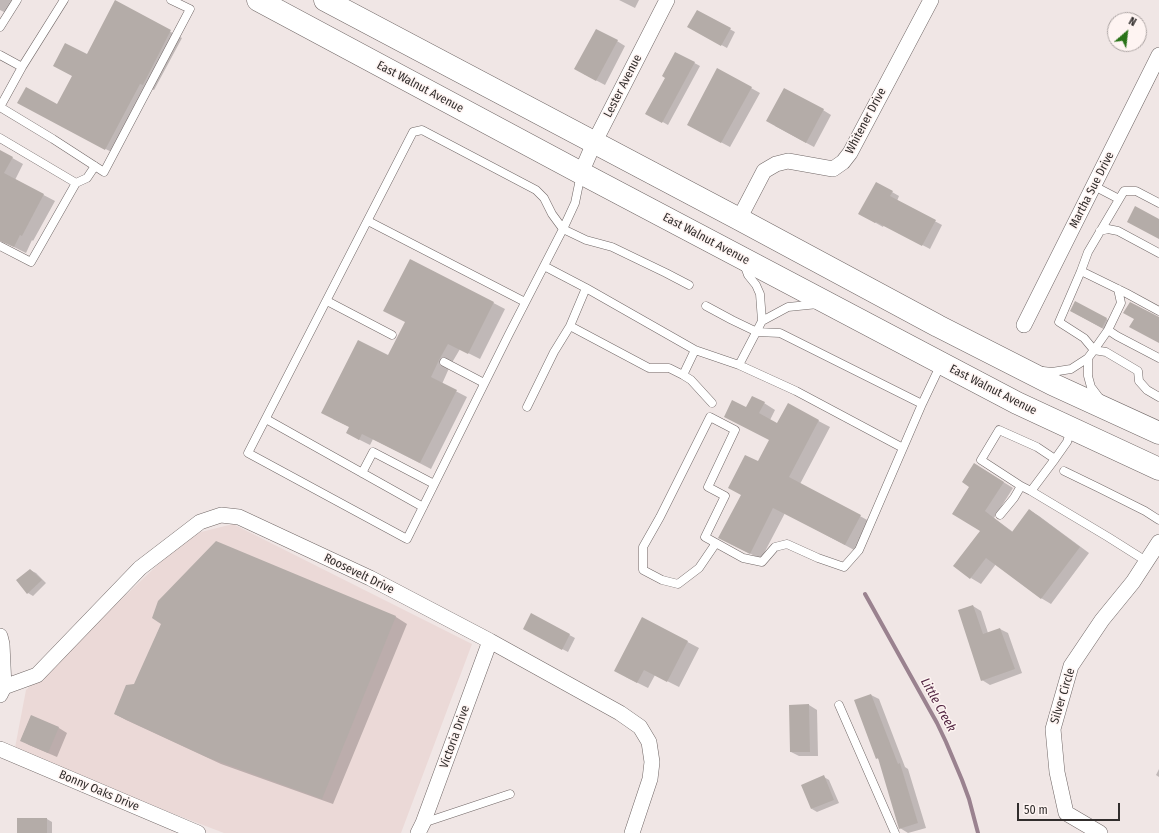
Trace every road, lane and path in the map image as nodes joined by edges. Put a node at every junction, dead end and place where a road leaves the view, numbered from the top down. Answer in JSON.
{"nodes":[{"id":1,"x":17,"y":0,"type":"edge"},
{"id":2,"x":64,"y":0,"type":"edge"},
{"id":3,"x":171,"y":0,"type":"edge"},
{"id":4,"x":258,"y":0,"type":"edge"},
{"id":5,"x":325,"y":0,"type":"edge"},
{"id":6,"x":667,"y":0,"type":"edge"},
{"id":7,"x":930,"y":0,"type":"edge"},
{"id":8,"x":0,"y":27,"type":"edge"},
{"id":9,"x":0,"y":55,"type":"edge"},
{"id":10,"x":1159,"y":55,"type":"edge"},
{"id":11,"x":22,"y":67,"type":"junction"},
{"id":12,"x":0,"y":107,"type":"edge"},
{"id":13,"x":0,"y":138,"type":"edge"},
{"id":14,"x":594,"y":143,"type":"junction"},
{"id":15,"x":95,"y":166,"type":"junction"},
{"id":16,"x":581,"y":173,"type":"junction"},
{"id":17,"x":76,"y":183,"type":"junction"},
{"id":18,"x":1094,"y":186,"type":"junction"},
{"id":19,"x":1119,"y":199,"type":"junction"},
{"id":20,"x":1159,"y":203,"type":"edge"},
{"id":21,"x":739,"y":219,"type":"junction"},
{"id":22,"x":368,"y":221,"type":"junction"},
{"id":23,"x":563,"y":229,"type":"junction"},
{"id":24,"x":1100,"y":231,"type":"junction"},
{"id":25,"x":0,"y":246,"type":"edge"},
{"id":26,"x":1159,"y":253,"type":"edge"},
{"id":27,"x":741,"y":257,"type":"junction"},
{"id":28,"x":544,"y":266,"type":"junction"},
{"id":29,"x":1081,"y":271,"type":"junction"},
{"id":30,"x":689,"y":285,"type":"dead end"},
{"id":31,"x":586,"y":288,"type":"junction"},
{"id":32,"x":1118,"y":289,"type":"junction"},
{"id":33,"x":326,"y":301,"type":"junction"},
{"id":34,"x":525,"y":302,"type":"junction"},
{"id":35,"x":825,"y":302,"type":"junction"},
{"id":36,"x":706,"y":306,"type":"dead end"},
{"id":37,"x":1159,"y":311,"type":"edge"},
{"id":38,"x":762,"y":321,"type":"junction"},
{"id":39,"x":1024,"y":324,"type":"dead end"},
{"id":40,"x":570,"y":326,"type":"junction"},
{"id":41,"x":1108,"y":330,"type":"junction"},
{"id":42,"x":757,"y":332,"type":"junction"},
{"id":43,"x":392,"y":335,"type":"dead end"},
{"id":44,"x":695,"y":350,"type":"junction"},
{"id":45,"x":1094,"y":350,"type":"junction"},
{"id":46,"x":1088,"y":358,"type":"junction"},
{"id":47,"x":1159,"y":358,"type":"edge"},
{"id":48,"x":444,"y":362,"type":"dead end"},
{"id":49,"x":941,"y":364,"type":"junction"},
{"id":50,"x":739,"y":365,"type":"junction"},
{"id":51,"x":1023,"y":369,"type":"junction"},
{"id":52,"x":683,"y":375,"type":"junction"},
{"id":53,"x":484,"y":383,"type":"junction"},
{"id":54,"x":1159,"y":397,"type":"edge"},
{"id":55,"x":712,"y":403,"type":"dead end"},
{"id":56,"x":922,"y":404,"type":"junction"},
{"id":57,"x":527,"y":407,"type":"dead end"},
{"id":58,"x":1108,"y":409,"type":"junction"},
{"id":59,"x":266,"y":419,"type":"junction"},
{"id":60,"x":1072,"y":428,"type":"junction"},
{"id":61,"x":1159,"y":433,"type":"edge"},
{"id":62,"x":904,"y":448,"type":"junction"},
{"id":63,"x":1055,"y":459,"type":"junction"},
{"id":64,"x":1159,"y":469,"type":"edge"},
{"id":65,"x":1064,"y":471,"type":"dead end"},
{"id":66,"x":362,"y":473,"type":"junction"},
{"id":67,"x":434,"y":484,"type":"junction"},
{"id":68,"x":1021,"y":486,"type":"junction"},
{"id":69,"x":1031,"y":491,"type":"junction"},
{"id":70,"x":423,"y":507,"type":"junction"},
{"id":71,"x":1000,"y":515,"type":"dead end"},
{"id":72,"x":1159,"y":520,"type":"edge"},
{"id":73,"x":1159,"y":542,"type":"edge"},
{"id":74,"x":716,"y":544,"type":"junction"},
{"id":75,"x":1146,"y":561,"type":"junction"},
{"id":76,"x":0,"y":636,"type":"edge"},
{"id":77,"x":490,"y":641,"type":"junction"},
{"id":78,"x":2,"y":691,"type":"edge"},
{"id":79,"x":839,"y":705,"type":"dead end"},
{"id":80,"x":0,"y":748,"type":"edge"},
{"id":81,"x":510,"y":794,"type":"dead end"},
{"id":82,"x":420,"y":828,"type":"edge"},
{"id":83,"x":198,"y":833,"type":"edge"},
{"id":84,"x":632,"y":833,"type":"edge"},
{"id":85,"x":895,"y":833,"type":"edge"},
{"id":86,"x":1100,"y":833,"type":"edge"}],
"edges":[{"from":1,"to":8,"type":"lane"},
{"from":2,"to":11,"type":"lane"},
{"from":3,"to":15,"type":"lane"},
{"from":4,"to":16,"type":"main road","name":"East Walnut Avenue"},
{"from":5,"to":14,"type":"main road"},
{"from":6,"to":14,"type":"street","name":"Lester Avenue"},
{"from":7,"to":21,"type":"street","name":"Whitener Drive"},
{"from":9,"to":11,"type":"lane"},
{"from":10,"to":18,"type":"street","name":"Martha Sue Drive"},
{"from":11,"to":12,"type":"lane"},
{"from":12,"to":15,"type":"lane"},
{"from":13,"to":17,"type":"lane"},
{"from":14,"to":16,"type":"street","name":"Lester Avenue"},
{"from":14,"to":21,"type":"main road"},
{"from":15,"to":17,"type":"lane"},
{"from":16,"to":23,"type":"lane"},
{"from":16,"to":27,"type":"main road","name":"East Walnut Avenue"},
{"from":17,"to":25,"type":"lane"},
{"from":18,"to":19,"type":"lane"},
{"from":18,"to":39,"type":"street","name":"Martha Sue Drive"},
{"from":19,"to":20,"type":"lane"},
{"from":19,"to":24,"type":"lane"},
{"from":21,"to":51,"type":"main road"},
{"from":22,"to":23,"type":"lane"},
{"from":22,"to":33,"type":"lane"},
{"from":22,"to":34,"type":"lane"},
{"from":23,"to":28,"type":"lane"},
{"from":23,"to":30,"type":"lane"},
{"from":24,"to":26,"type":"lane"},
{"from":24,"to":29,"type":"lane"},
{"from":27,"to":35,"type":"main road","name":"East Walnut Avenue"},
{"from":27,"to":38,"type":"lane"},
{"from":28,"to":31,"type":"lane"},
{"from":28,"to":34,"type":"lane"},
{"from":29,"to":32,"type":"lane"},
{"from":29,"to":45,"type":"lane"},
{"from":31,"to":40,"type":"lane"},
{"from":31,"to":44,"type":"lane"},
{"from":32,"to":37,"type":"lane"},
{"from":32,"to":41,"type":"lane"},
{"from":33,"to":43,"type":"lane"},
{"from":33,"to":59,"type":"lane"},
{"from":34,"to":53,"type":"lane"},
{"from":35,"to":38,"type":"lane"},
{"from":35,"to":49,"type":"main road","name":"East Walnut Avenue"},
{"from":36,"to":42,"type":"lane"},
{"from":38,"to":42,"type":"lane"},
{"from":40,"to":52,"type":"lane"},
{"from":40,"to":57,"type":"lane"},
{"from":41,"to":45,"type":"lane"},
{"from":41,"to":47,"type":"lane"},
{"from":42,"to":50,"type":"lane"},
{"from":42,"to":56,"type":"lane"},
{"from":44,"to":50,"type":"lane"},
{"from":44,"to":52,"type":"lane"},
{"from":45,"to":46,"type":"lane"},
{"from":45,"to":54,"type":"lane"},
{"from":46,"to":51,"type":"lane"},
{"from":46,"to":58,"type":"lane"},
{"from":48,"to":53,"type":"lane"},
{"from":49,"to":56,"type":"lane"},
{"from":49,"to":60,"type":"main road","name":"East Walnut Avenue"},
{"from":50,"to":62,"type":"lane"},
{"from":51,"to":58,"type":"main road"},
{"from":52,"to":55,"type":"lane"},
{"from":53,"to":67,"type":"lane"},
{"from":56,"to":62,"type":"lane"},
{"from":58,"to":61,"type":"main road"},
{"from":59,"to":66,"type":"lane"},
{"from":59,"to":70,"type":"lane"},
{"from":60,"to":63,"type":"lane"},
{"from":60,"to":64,"type":"main road","name":"East Walnut Avenue"},
{"from":62,"to":74,"type":"lane"},
{"from":63,"to":68,"type":"lane"},
{"from":63,"to":69,"type":"lane"},
{"from":65,"to":72,"type":"lane"},
{"from":66,"to":67,"type":"lane"},
{"from":66,"to":70,"type":"lane"},
{"from":67,"to":70,"type":"lane"},
{"from":68,"to":69,"type":"lane"},
{"from":68,"to":71,"type":"lane"},
{"from":69,"to":75,"type":"lane"},
{"from":73,"to":75,"type":"street","name":"Silver Circle"},
{"from":74,"to":74,"type":"lane"},
{"from":75,"to":86,"type":"street","name":"Silver Circle"},
{"from":76,"to":78,"type":"street"},
{"from":77,"to":78,"type":"street","name":"Roosevelt Drive"},
{"from":77,"to":82,"type":"street","name":"Victoria Drive"},
{"from":77,"to":84,"type":"street","name":"Roosevelt Drive"},
{"from":79,"to":85,"type":"lane"},
{"from":80,"to":83,"type":"street","name":"Bonny Oaks Drive"},
{"from":81,"to":82,"type":"lane"}]}
